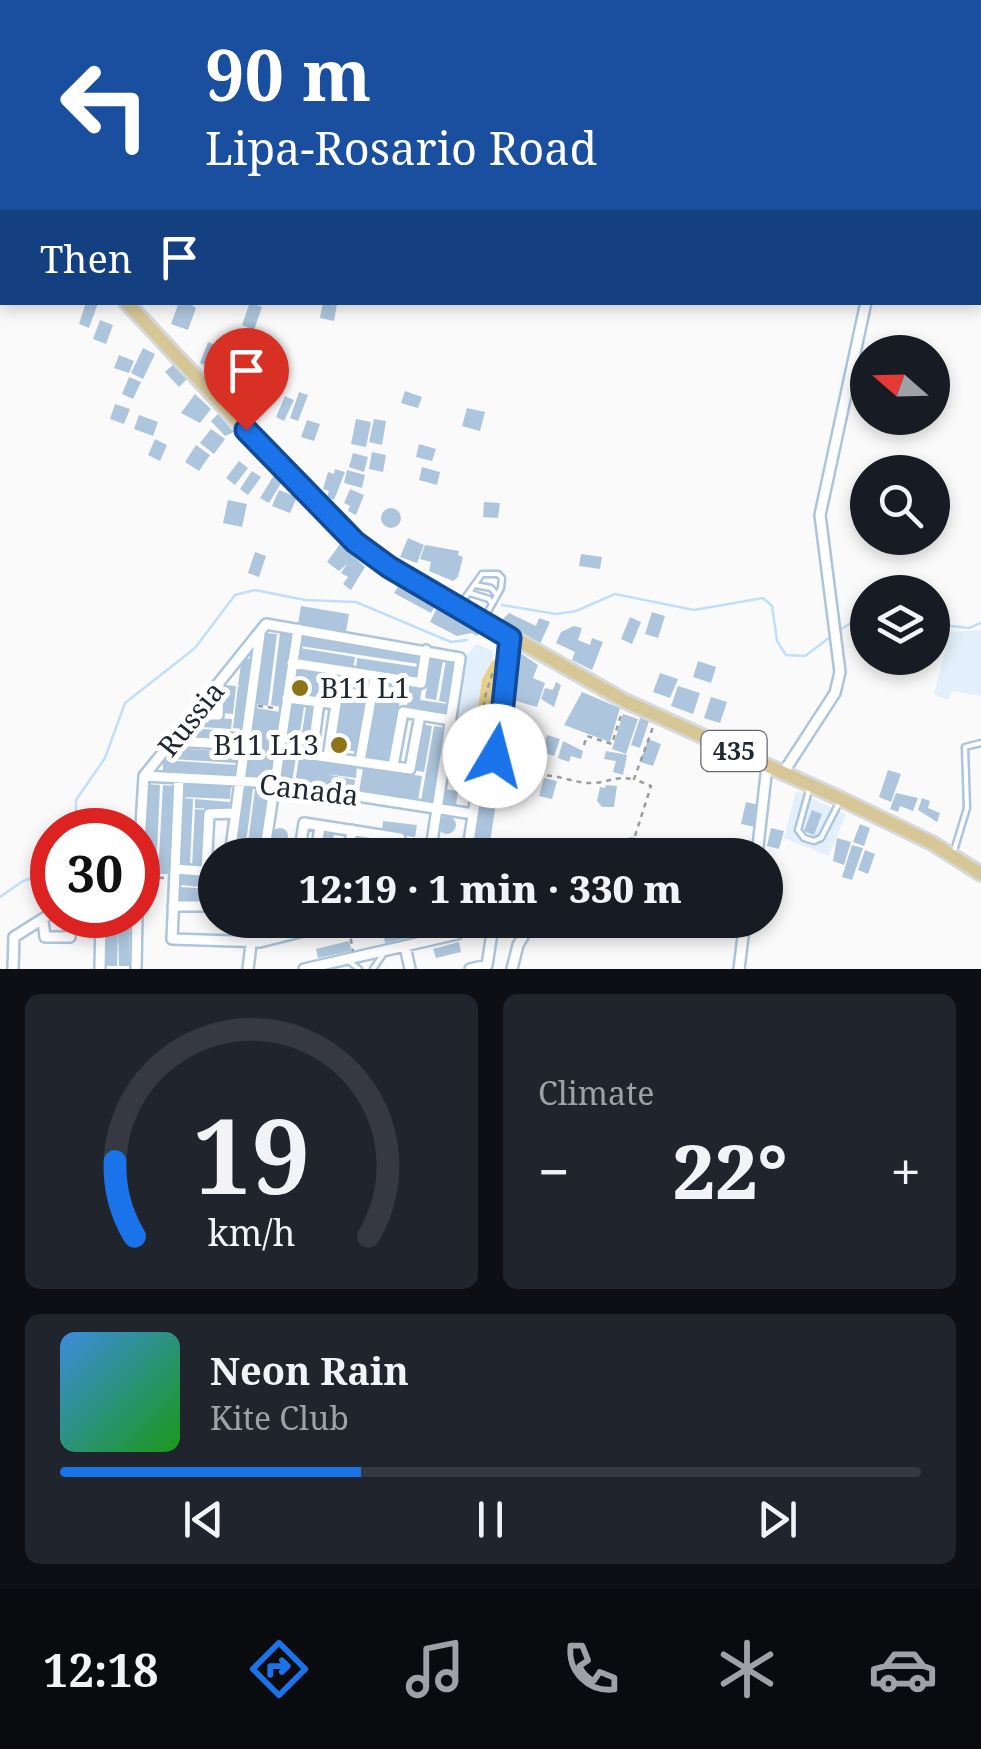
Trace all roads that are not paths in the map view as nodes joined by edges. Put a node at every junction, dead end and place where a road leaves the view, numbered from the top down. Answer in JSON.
{"nodes":[{"id":1,"x":129,"y":305,"type":"edge"},
{"id":2,"x":865,"y":305,"type":"edge"},
{"id":3,"x":475,"y":585,"type":"junction"},
{"id":4,"x":470,"y":593,"type":"junction"},
{"id":5,"x":498,"y":596,"type":"junction"},
{"id":6,"x":492,"y":606,"type":"junction"},
{"id":7,"x":456,"y":608,"type":"junction"},
{"id":8,"x":485,"y":624,"type":"junction"},
{"id":9,"x":298,"y":629,"type":"junction"},
{"id":10,"x":261,"y":631,"type":"junction"},
{"id":11,"x":510,"y":638,"type":"junction"},
{"id":12,"x":426,"y":650,"type":"junction"},
{"id":13,"x":292,"y":663,"type":"junction"},
{"id":14,"x":375,"y":677,"type":"junction"},
{"id":15,"x":220,"y":684,"type":"junction"},
{"id":16,"x":287,"y":698,"type":"junction"},
{"id":17,"x":320,"y":702,"type":"junction"},
{"id":18,"x":195,"y":715,"type":"junction"},
{"id":19,"x":420,"y":715,"type":"junction"},
{"id":20,"x":451,"y":720,"type":"junction"},
{"id":21,"x":174,"y":741,"type":"junction"},
{"id":22,"x":981,"y":743,"type":"edge"},
{"id":23,"x":245,"y":745,"type":"junction"},
{"id":24,"x":328,"y":757,"type":"junction"},
{"id":25,"x":360,"y":761,"type":"junction"},
{"id":26,"x":393,"y":766,"type":"junction"},
{"id":27,"x":766,"y":766,"type":"junction"},
{"id":28,"x":783,"y":773,"type":"junction"},
{"id":29,"x":144,"y":776,"type":"junction"},
{"id":30,"x":179,"y":779,"type":"junction"},
{"id":31,"x":239,"y":782,"type":"junction"},
{"id":32,"x":274,"y":783,"type":"junction"},
{"id":33,"x":810,"y":785,"type":"junction"},
{"id":34,"x":841,"y":799,"type":"junction"},
{"id":35,"x":142,"y":808,"type":"edge"},
{"id":36,"x":438,"y":808,"type":"junction"},
{"id":37,"x":234,"y":813,"type":"junction"},
{"id":38,"x":473,"y":814,"type":"junction"},
{"id":39,"x":292,"y":821,"type":"dead end"},
{"id":40,"x":304,"y":823,"type":"junction"},
{"id":41,"x":320,"y":826,"type":"junction"},
{"id":42,"x":352,"y":830,"type":"junction"},
{"id":43,"x":383,"y":836,"type":"joint"},
{"id":44,"x":209,"y":838,"type":"edge"},
{"id":45,"x":232,"y":838,"type":"edge"},
{"id":46,"x":266,"y":838,"type":"edge"},
{"id":47,"x":302,"y":838,"type":"edge"},
{"id":48,"x":318,"y":838,"type":"edge"},
{"id":49,"x":351,"y":838,"type":"edge"},
{"id":50,"x":400,"y":838,"type":"edge"},
{"id":51,"x":433,"y":838,"type":"edge"},
{"id":52,"x":469,"y":838,"type":"edge"},
{"id":53,"x":759,"y":838,"type":"edge"},
{"id":54,"x":952,"y":855,"type":"junction"},
{"id":55,"x":198,"y":873,"type":"edge"},
{"id":56,"x":175,"y":874,"type":"junction"},
{"id":57,"x":981,"y":874,"type":"edge"},
{"id":58,"x":174,"y":906,"type":"junction"},
{"id":59,"x":198,"y":906,"type":"edge"},
{"id":60,"x":30,"y":928,"type":"edge"},
{"id":61,"x":0,"y":936,"type":"edge"},
{"id":62,"x":14,"y":937,"type":"junction"},
{"id":63,"x":101,"y":938,"type":"edge"},
{"id":64,"x":137,"y":938,"type":"edge"},
{"id":65,"x":251,"y":938,"type":"edge"},
{"id":66,"x":268,"y":938,"type":"edge"},
{"id":67,"x":439,"y":938,"type":"edge"},
{"id":68,"x":491,"y":938,"type":"edge"},
{"id":69,"x":522,"y":938,"type":"edge"},
{"id":70,"x":742,"y":938,"type":"edge"},
{"id":71,"x":250,"y":942,"type":"junction"},
{"id":72,"x":405,"y":946,"type":"junction"},
{"id":73,"x":385,"y":950,"type":"junction"},
{"id":74,"x":350,"y":958,"type":"junction"},
{"id":75,"x":13,"y":969,"type":"edge"},
{"id":76,"x":100,"y":969,"type":"edge"},
{"id":77,"x":136,"y":969,"type":"edge"},
{"id":78,"x":248,"y":969,"type":"edge"},
{"id":79,"x":304,"y":969,"type":"edge"},
{"id":80,"x":358,"y":969,"type":"edge"},
{"id":81,"x":373,"y":969,"type":"edge"},
{"id":82,"x":410,"y":969,"type":"edge"},
{"id":83,"x":470,"y":969,"type":"edge"},
{"id":84,"x":512,"y":969,"type":"edge"},
{"id":85,"x":738,"y":969,"type":"edge"}],
"edges":[{"from":1,"to":7,"type":"main road","number":"435"},
{"from":2,"to":28,"type":"street"},
{"from":3,"to":4,"type":"lane"},
{"from":3,"to":5,"type":"lane"},
{"from":3,"to":5,"type":"lane"},
{"from":4,"to":6,"type":"lane"},
{"from":4,"to":7,"type":"lane"},
{"from":5,"to":6,"type":"lane"},
{"from":6,"to":8,"type":"lane"},
{"from":7,"to":8,"type":"main road","number":"435"},
{"from":8,"to":11,"type":"main road","number":"435"},
{"from":9,"to":10,"type":"street"},
{"from":9,"to":12,"type":"street"},
{"from":9,"to":13,"type":"street"},
{"from":10,"to":15,"type":"street","name":"Russia"},
{"from":10,"to":23,"type":"street"},
{"from":11,"to":27,"type":"main road","number":"435"},
{"from":11,"to":38,"type":"street"},
{"from":12,"to":14,"type":"street"},
{"from":12,"to":20,"type":"street"},
{"from":13,"to":14,"type":"street"},
{"from":13,"to":16,"type":"street"},
{"from":14,"to":25,"type":"street"},
{"from":15,"to":18,"type":"street","name":"Russia"},
{"from":15,"to":18,"type":"street"},
{"from":16,"to":17,"type":"street"},
{"from":16,"to":32,"type":"street"},
{"from":17,"to":24,"type":"street"},
{"from":17,"to":24,"type":"street"},
{"from":18,"to":21,"type":"street","name":"Russia"},
{"from":19,"to":20,"type":"street"},
{"from":19,"to":26,"type":"street"},
{"from":19,"to":26,"type":"street"},
{"from":20,"to":36,"type":"street"},
{"from":21,"to":23,"type":"street"},
{"from":21,"to":29,"type":"street","name":"Russia"},
{"from":22,"to":54,"type":"lane"},
{"from":23,"to":31,"type":"street"},
{"from":24,"to":25,"type":"street"},
{"from":25,"to":26,"type":"street"},
{"from":27,"to":28,"type":"main road","number":"435"},
{"from":27,"to":53,"type":"street"},
{"from":28,"to":33,"type":"main road","number":"435"},
{"from":29,"to":30,"type":"street","name":"Canada"},
{"from":29,"to":35,"type":"street","name":"Russia"},
{"from":30,"to":31,"type":"street","name":"Canada"},
{"from":30,"to":56,"type":"street"},
{"from":31,"to":32,"type":"street","name":"Canada"},
{"from":31,"to":37,"type":"street"},
{"from":32,"to":36,"type":"street","name":"Canada"},
{"from":32,"to":46,"type":"street"},
{"from":33,"to":34,"type":"main road","number":"435"},
{"from":33,"to":34,"type":"lane"},
{"from":34,"to":54,"type":"main road","number":"435"},
{"from":36,"to":38,"type":"street","name":"Canada"},
{"from":36,"to":51,"type":"street"},
{"from":37,"to":44,"type":"street"},
{"from":37,"to":45,"type":"street"},
{"from":38,"to":52,"type":"street"},
{"from":39,"to":40,"type":"street"},
{"from":40,"to":41,"type":"street"},
{"from":40,"to":47,"type":"street"},
{"from":41,"to":42,"type":"street"},
{"from":41,"to":48,"type":"street"},
{"from":42,"to":43,"type":"street"},
{"from":42,"to":49,"type":"street"},
{"from":43,"to":50,"type":"street"},
{"from":54,"to":57,"type":"main road","number":"435"},
{"from":55,"to":56,"type":"street"},
{"from":56,"to":58,"type":"street"},
{"from":58,"to":59,"type":"street"},
{"from":58,"to":71,"type":"street"},
{"from":60,"to":62,"type":"street"},
{"from":61,"to":62,"type":"street"},
{"from":62,"to":75,"type":"street"},
{"from":63,"to":76,"type":"street"},
{"from":64,"to":77,"type":"street"},
{"from":65,"to":71,"type":"street"},
{"from":66,"to":71,"type":"street"},
{"from":67,"to":72,"type":"street"},
{"from":68,"to":83,"type":"street"},
{"from":69,"to":84,"type":"street"},
{"from":70,"to":85,"type":"street"},
{"from":71,"to":78,"type":"street"},
{"from":72,"to":73,"type":"street"},
{"from":72,"to":82,"type":"street"},
{"from":73,"to":74,"type":"street"},
{"from":73,"to":81,"type":"lane"},
{"from":74,"to":79,"type":"street"},
{"from":74,"to":80,"type":"lane"}]}
